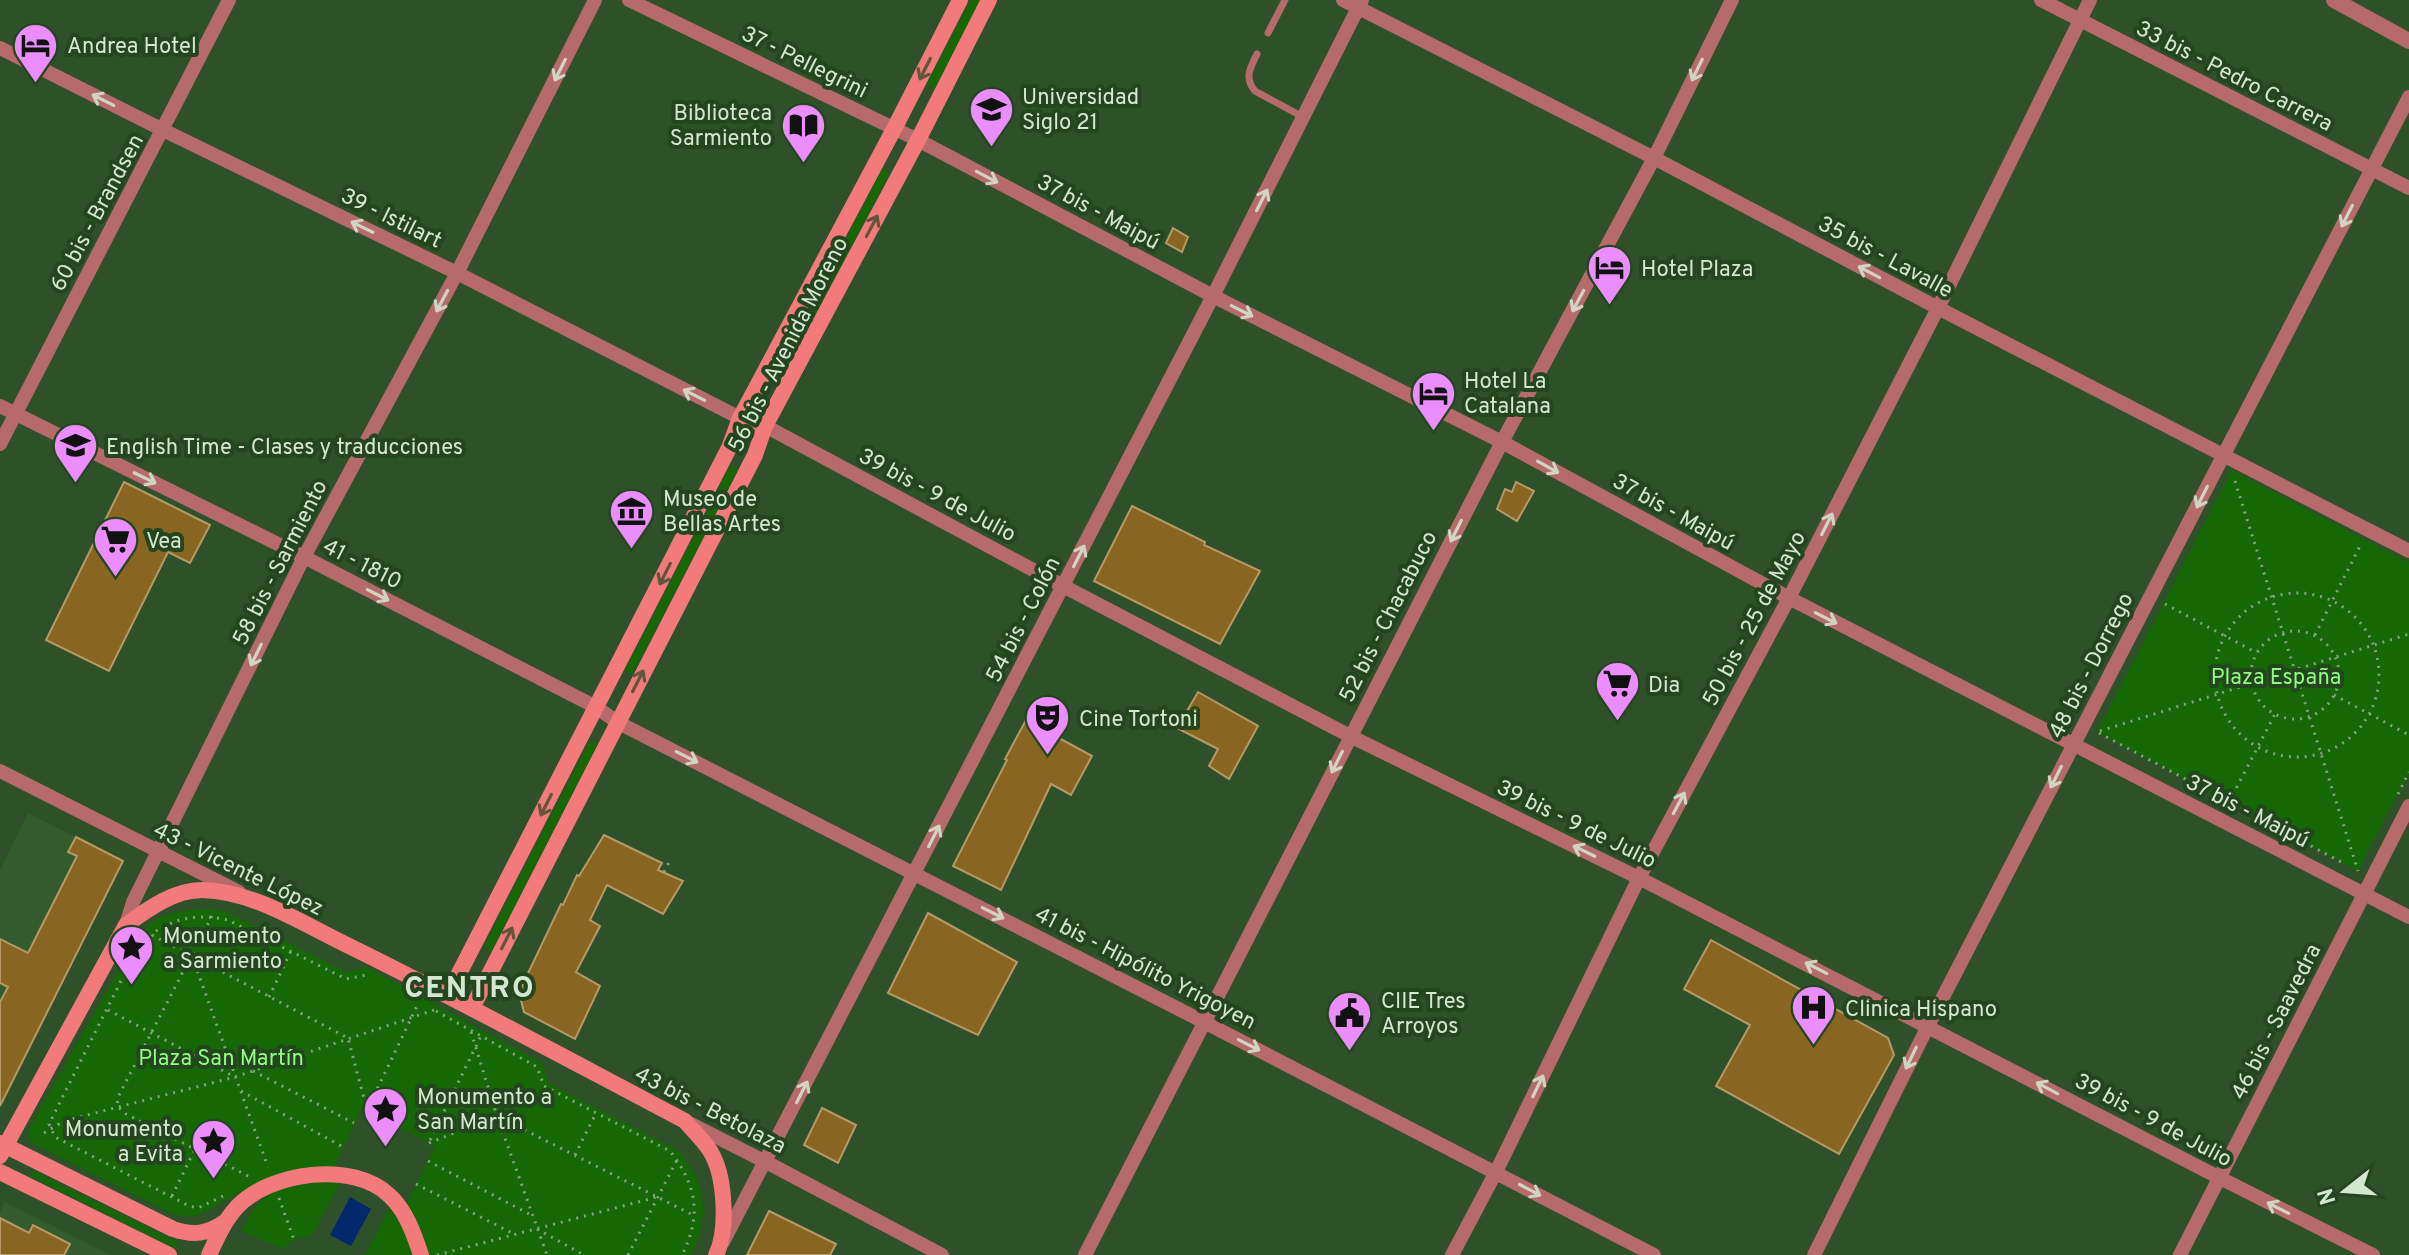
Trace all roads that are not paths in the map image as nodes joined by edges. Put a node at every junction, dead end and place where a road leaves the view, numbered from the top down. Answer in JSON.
{"nodes":[{"id":1,"x":229,"y":0,"type":"edge"},
{"id":2,"x":595,"y":0,"type":"edge"},
{"id":3,"x":629,"y":0,"type":"edge"},
{"id":4,"x":960,"y":0,"type":"edge"},
{"id":5,"x":989,"y":0,"type":"edge"},
{"id":6,"x":1285,"y":0,"type":"edge"},
{"id":7,"x":1343,"y":0,"type":"edge"},
{"id":8,"x":1732,"y":0,"type":"edge"},
{"id":9,"x":2041,"y":0,"type":"edge"},
{"id":10,"x":2090,"y":0,"type":"edge"},
{"id":11,"x":2334,"y":0,"type":"edge"},
{"id":12,"x":1360,"y":4,"type":"edge"},
{"id":13,"x":2081,"y":20,"type":"junction"},
{"id":14,"x":1268,"y":33,"type":"dead end"},
{"id":15,"x":2409,"y":41,"type":"edge"},
{"id":16,"x":0,"y":48,"type":"edge"},
{"id":17,"x":1257,"y":54,"type":"dead end"},
{"id":18,"x":2409,"y":97,"type":"edge"},
{"id":19,"x":1303,"y":117,"type":"junction"},
{"id":20,"x":894,"y":129,"type":"junction"},
{"id":21,"x":163,"y":130,"type":"junction"},
{"id":22,"x":918,"y":140,"type":"junction"},
{"id":23,"x":1654,"y":158,"type":"junction"},
{"id":24,"x":2372,"y":169,"type":"junction"},
{"id":25,"x":2409,"y":188,"type":"edge"},
{"id":26,"x":457,"y":273,"type":"junction"},
{"id":27,"x":1213,"y":296,"type":"junction"},
{"id":28,"x":1938,"y":308,"type":"junction"},
{"id":29,"x":0,"y":406,"type":"edge"},
{"id":30,"x":15,"y":414,"type":"junction"},
{"id":31,"x":740,"y":418,"type":"junction"},
{"id":32,"x":765,"y":426,"type":"junction"},
{"id":33,"x":1502,"y":442,"type":"junction"},
{"id":34,"x":0,"y":444,"type":"edge"},
{"id":35,"x":2223,"y":455,"type":"junction"},
{"id":36,"x":2409,"y":551,"type":"edge"},
{"id":37,"x":304,"y":557,"type":"junction"},
{"id":38,"x":1063,"y":586,"type":"junction"},
{"id":39,"x":1789,"y":598,"type":"junction"},
{"id":40,"x":596,"y":707,"type":"junction"},
{"id":41,"x":617,"y":722,"type":"junction"},
{"id":42,"x":1350,"y":736,"type":"junction"},
{"id":43,"x":2073,"y":745,"type":"junction"},
{"id":44,"x":0,"y":771,"type":"edge"},
{"id":45,"x":2402,"y":803,"type":"edge"},
{"id":46,"x":159,"y":853,"type":"junction"},
{"id":47,"x":915,"y":873,"type":"junction"},
{"id":48,"x":1639,"y":878,"type":"junction"},
{"id":49,"x":2364,"y":894,"type":"junction"},
{"id":50,"x":246,"y":896,"type":"junction"},
{"id":51,"x":2409,"y":917,"type":"edge"},
{"id":52,"x":126,"y":925,"type":"junction"},
{"id":53,"x":460,"y":1002,"type":"junction"},
{"id":54,"x":1204,"y":1022,"type":"junction"},
{"id":55,"x":1928,"y":1026,"type":"junction"},
{"id":56,"x":685,"y":1121,"type":"junction"},
{"id":57,"x":2,"y":1148,"type":"edge"},
{"id":58,"x":766,"y":1162,"type":"junction"},
{"id":59,"x":0,"y":1172,"type":"edge"},
{"id":60,"x":1496,"y":1172,"type":"junction"},
{"id":61,"x":2220,"y":1178,"type":"junction"},
{"id":62,"x":225,"y":1222,"type":"junction"},
{"id":63,"x":718,"y":1250,"type":"edge"},
{"id":64,"x":169,"y":1255,"type":"edge"},
{"id":65,"x":209,"y":1255,"type":"edge"},
{"id":66,"x":421,"y":1255,"type":"edge"},
{"id":67,"x":942,"y":1255,"type":"edge"},
{"id":68,"x":1085,"y":1255,"type":"edge"},
{"id":69,"x":1452,"y":1255,"type":"edge"},
{"id":70,"x":1654,"y":1255,"type":"edge"},
{"id":71,"x":1814,"y":1255,"type":"edge"},
{"id":72,"x":2180,"y":1255,"type":"edge"},
{"id":73,"x":2373,"y":1255,"type":"edge"}],
"edges":[{"from":1,"to":21,"type":"street","name":"60 bis - Brandsen"},
{"from":2,"to":26,"type":"street","name":"58 bis - Sarmiento","one_way":true},
{"from":3,"to":20,"type":"street","name":"37 - Pellegrini"},
{"from":4,"to":20,"type":"main road","name":"56 bis - Avenida Moreno","one_way":true},
{"from":5,"to":22,"type":"main road","name":"56 bis - Avenida Moreno"},
{"from":6,"to":14,"type":"lane"},
{"from":7,"to":12,"type":"street","name":"35 bis - Lavalle"},
{"from":8,"to":23,"type":"street","name":"52 bis - Chacabuco","one_way":true},
{"from":9,"to":13,"type":"street","name":"33 bis - Pedro Carrera"},
{"from":10,"to":13,"type":"street","name":"50 bis - 25 de Mayo"},
{"from":11,"to":15,"type":"street"},
{"from":12,"to":19,"type":"street","name":"54 bis - Colón"},
{"from":12,"to":23,"type":"street","name":"35 bis - Lavalle"},
{"from":13,"to":24,"type":"street","name":"33 bis - Pedro Carrera"},
{"from":13,"to":28,"type":"street","name":"50 bis - 25 de Mayo"},
{"from":21,"to":16,"type":"street","name":"39 - Istilart","one_way":true},
{"from":17,"to":19,"type":"lane"},
{"from":18,"to":24,"type":"street","name":"48 bis - Dorrego"},
{"from":27,"to":19,"type":"street","name":"54 bis - Colón","one_way":true},
{"from":20,"to":22,"type":"street","name":"37 - Pellegrini"},
{"from":20,"to":31,"type":"main road","name":"56 bis - Avenida Moreno"},
{"from":26,"to":21,"type":"street","name":"39 - Istilart","one_way":true},
{"from":21,"to":30,"type":"street","name":"60 bis - Brandsen"},
{"from":22,"to":27,"type":"street","name":"37 bis - Maipú","one_way":true},
{"from":32,"to":22,"type":"main road","name":"56 bis - Avenida Moreno","one_way":true},
{"from":28,"to":23,"type":"street","name":"35 bis - Lavalle","one_way":true},
{"from":23,"to":33,"type":"street","name":"52 bis - Chacabuco","one_way":true},
{"from":24,"to":25,"type":"street","name":"33 bis - Pedro Carrera"},
{"from":24,"to":35,"type":"street","name":"48 bis - Dorrego","one_way":true},
{"from":31,"to":26,"type":"street","name":"39 - Istilart","one_way":true},
{"from":26,"to":37,"type":"street","name":"58 bis - Sarmiento","one_way":true},
{"from":27,"to":33,"type":"street","name":"37 bis - Maipú","one_way":true},
{"from":38,"to":27,"type":"street","name":"54 bis - Colón","one_way":true},
{"from":28,"to":35,"type":"street","name":"35 bis - Lavalle"},
{"from":39,"to":28,"type":"street","name":"50 bis - 25 de Mayo","one_way":true},
{"from":29,"to":30,"type":"street","name":"41 - 1810"},
{"from":30,"to":34,"type":"street","name":"60 bis - Brandsen"},
{"from":30,"to":37,"type":"street","name":"41 - 1810","one_way":true},
{"from":31,"to":32,"type":"street","name":"39 - Istilart"},
{"from":31,"to":40,"type":"main road","name":"56 bis - Avenida Moreno","one_way":true},
{"from":32,"to":38,"type":"street","name":"39 bis - 9 de Julio"},
{"from":41,"to":32,"type":"main road","name":"56 bis - Avenida Moreno","one_way":true},
{"from":33,"to":39,"type":"street","name":"37 bis - Maipú","one_way":true},
{"from":33,"to":42,"type":"street","name":"52 bis - Chacabuco","one_way":true},
{"from":35,"to":36,"type":"street","name":"35 bis - Lavalle"},
{"from":35,"to":43,"type":"street","name":"48 bis - Dorrego","one_way":true},
{"from":37,"to":40,"type":"street","name":"41 - 1810","one_way":true},
{"from":37,"to":46,"type":"street","name":"58 bis - Sarmiento","one_way":true},
{"from":38,"to":42,"type":"street","name":"39 bis - 9 de Julio"},
{"from":47,"to":38,"type":"street","name":"54 bis - Colón","one_way":true},
{"from":39,"to":43,"type":"street","name":"37 bis - Maipú","one_way":true},
{"from":48,"to":39,"type":"street","name":"50 bis - 25 de Mayo","one_way":true},
{"from":40,"to":41,"type":"street","name":"41 - 1810"},
{"from":40,"to":53,"type":"main road","name":"56 bis - Avenida Moreno","one_way":true},
{"from":41,"to":47,"type":"street","name":"41 bis - Hipólito Yrigoyen","one_way":true},
{"from":53,"to":41,"type":"main road","name":"56 bis - Avenida Moreno","one_way":true},
{"from":48,"to":42,"type":"street","name":"39 bis - 9 de Julio","one_way":true},
{"from":42,"to":54,"type":"street","name":"52 bis - Chacabuco","one_way":true},
{"from":43,"to":49,"type":"street","name":"37 bis - Maipú"},
{"from":43,"to":55,"type":"street","name":"48 bis - Dorrego","one_way":true},
{"from":44,"to":46,"type":"street","name":"43 - Vicente López"},
{"from":45,"to":49,"type":"street","name":"46 bis - Saavedra"},
{"from":46,"to":50,"type":"street","name":"43 - Vicente López"},
{"from":46,"to":52,"type":"street","name":"58 bis - Sarmiento"},
{"from":47,"to":54,"type":"street","name":"41 bis - Hipólito Yrigoyen","one_way":true},
{"from":58,"to":47,"type":"street","name":"54 bis - Colón","one_way":true},
{"from":55,"to":48,"type":"street","name":"39 bis - 9 de Julio","one_way":true},
{"from":60,"to":48,"type":"street","name":"50 bis - 25 de Mayo","one_way":true},
{"from":49,"to":51,"type":"street","name":"37 bis - Maipú"},
{"from":49,"to":61,"type":"street","name":"46 bis - Saavedra"},
{"from":50,"to":52,"type":"main road"},
{"from":50,"to":53,"type":"main road","name":"43 - Vicente López"},
{"from":52,"to":57,"type":"main road","name":"58 bis - Sarmiento"},
{"from":53,"to":56,"type":"main road","name":"43 bis - Betolaza"},
{"from":54,"to":60,"type":"street","name":"41 bis - Hipólito Yrigoyen","one_way":true},
{"from":54,"to":68,"type":"street","name":"52 bis - Chacabuco"},
{"from":61,"to":55,"type":"street","name":"39 bis - 9 de Julio","one_way":true},
{"from":55,"to":71,"type":"street","name":"48 bis - Dorrego","one_way":true},
{"from":56,"to":58,"type":"street","name":"43 bis - Betolaza"},
{"from":56,"to":63,"type":"main road"},
{"from":57,"to":62,"type":"main road"},
{"from":58,"to":63,"type":"street","name":"54 bis - Colón"},
{"from":58,"to":67,"type":"street","name":"43 bis - Betolaza"},
{"from":59,"to":64,"type":"main road"},
{"from":60,"to":69,"type":"street","name":"50 bis - 25 de Mayo"},
{"from":60,"to":70,"type":"street","name":"41 bis - Hipólito Yrigoyen","one_way":true},
{"from":61,"to":72,"type":"street","name":"46 bis - Saavedra"},
{"from":73,"to":61,"type":"street","name":"39 bis - 9 de Julio","one_way":true},
{"from":62,"to":65,"type":"main road"},
{"from":62,"to":66,"type":"main road"}]}
